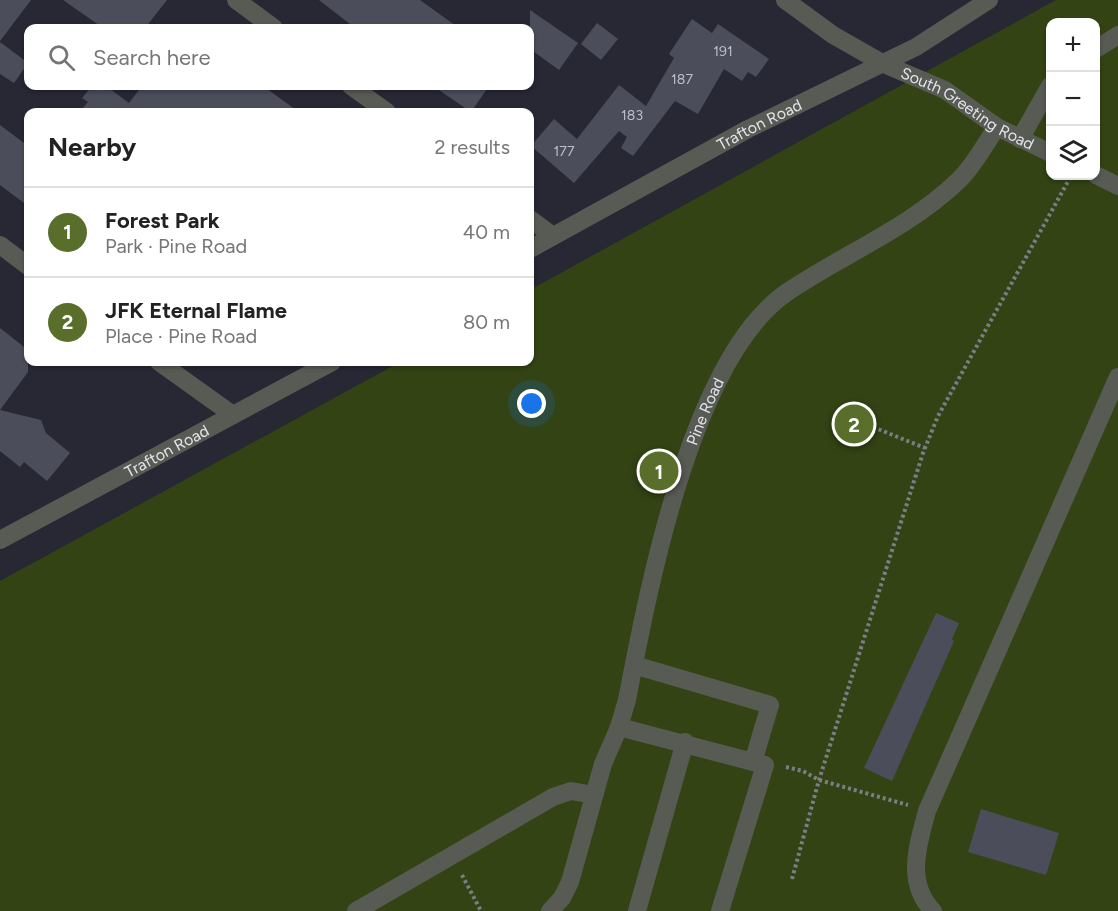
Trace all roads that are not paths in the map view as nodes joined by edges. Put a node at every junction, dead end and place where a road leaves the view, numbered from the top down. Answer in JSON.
{"nodes":[{"id":1,"x":236,"y":0,"type":"edge"},
{"id":2,"x":785,"y":0,"type":"edge"},
{"id":3,"x":988,"y":0,"type":"edge"},
{"id":4,"x":269,"y":24,"type":"edge"},
{"id":5,"x":1118,"y":35,"type":"edge"},
{"id":6,"x":1100,"y":46,"type":"edge"},
{"id":7,"x":884,"y":64,"type":"junction"},
{"id":8,"x":357,"y":90,"type":"edge"},
{"id":9,"x":1046,"y":94,"type":"edge"},
{"id":10,"x":381,"y":108,"type":"edge"},
{"id":11,"x":997,"y":127,"type":"junction"},
{"id":12,"x":1020,"y":139,"type":"junction"},
{"id":13,"x":1046,"y":151,"type":"edge"},
{"id":14,"x":1100,"y":177,"type":"edge"},
{"id":15,"x":1118,"y":186,"type":"edge"},
{"id":16,"x":534,"y":222,"type":"edge"},
{"id":17,"x":553,"y":236,"type":"junction"},
{"id":18,"x":0,"y":245,"type":"edge"},
{"id":19,"x":534,"y":247,"type":"edge"},
{"id":20,"x":24,"y":263,"type":"edge"},
{"id":21,"x":164,"y":366,"type":"edge"},
{"id":22,"x":325,"y":366,"type":"edge"},
{"id":23,"x":1118,"y":377,"type":"edge"},
{"id":24,"x":233,"y":416,"type":"junction"},
{"id":25,"x":0,"y":540,"type":"edge"},
{"id":26,"x":634,"y":665,"type":"junction"},
{"id":27,"x":620,"y":727,"type":"junction"},
{"id":28,"x":685,"y":742,"type":"junction"},
{"id":29,"x":759,"y":763,"type":"junction"},
{"id":30,"x":594,"y":795,"type":"junction"},
{"id":31,"x":356,"y":911,"type":"edge"},
{"id":32,"x":550,"y":911,"type":"edge"},
{"id":33,"x":637,"y":911,"type":"edge"},
{"id":34,"x":720,"y":911,"type":"edge"},
{"id":35,"x":933,"y":911,"type":"edge"}],
"edges":[{"from":1,"to":4,"type":"street"},
{"from":2,"to":7,"type":"street","name":"South Greeting Road"},
{"from":3,"to":7,"type":"street","name":"Trafton Road"},
{"from":5,"to":6,"type":"street"},
{"from":7,"to":11,"type":"street","name":"South Greeting Road"},
{"from":7,"to":17,"type":"street","name":"Trafton Road"},
{"from":8,"to":10,"type":"street"},
{"from":9,"to":12,"type":"street"},
{"from":11,"to":12,"type":"street","name":"South Greeting Road"},
{"from":11,"to":26,"type":"street","name":"Pine Road"},
{"from":12,"to":13,"type":"street","name":"South Greeting Road"},
{"from":14,"to":15,"type":"street"},
{"from":16,"to":17,"type":"street"},
{"from":17,"to":19,"type":"street","name":"Trafton Road"},
{"from":18,"to":20,"type":"street"},
{"from":21,"to":24,"type":"street"},
{"from":22,"to":24,"type":"street","name":"Trafton Road"},
{"from":23,"to":35,"type":"street"},
{"from":24,"to":25,"type":"street","name":"Trafton Road"},
{"from":26,"to":27,"type":"street","name":"Pine Road"},
{"from":26,"to":29,"type":"street"},
{"from":27,"to":28,"type":"street"},
{"from":27,"to":30,"type":"street","name":"Pine Road"},
{"from":28,"to":29,"type":"street"},
{"from":28,"to":33,"type":"street"},
{"from":29,"to":34,"type":"street"},
{"from":30,"to":31,"type":"street"},
{"from":30,"to":32,"type":"street","name":"Pine Road"}]}
